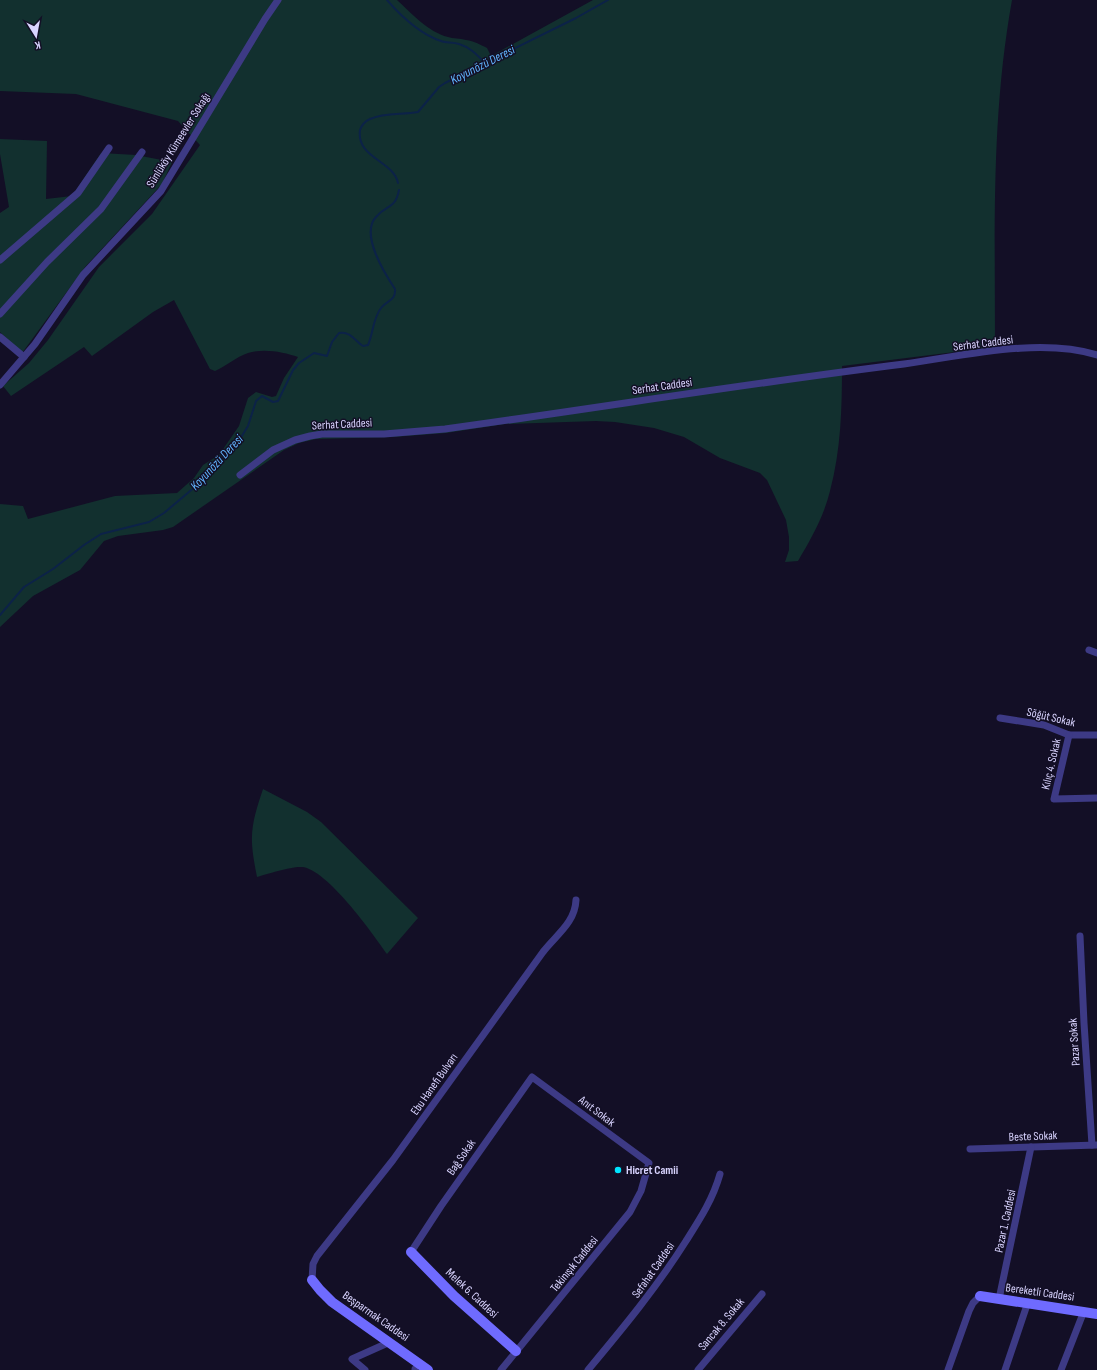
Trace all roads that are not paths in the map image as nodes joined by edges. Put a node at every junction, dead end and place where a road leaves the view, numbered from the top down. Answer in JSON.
{"nodes":[{"id":1,"x":278,"y":0,"type":"edge"},
{"id":2,"x":109,"y":148,"type":"dead end"},
{"id":3,"x":142,"y":152,"type":"dead end"},
{"id":4,"x":0,"y":260,"type":"edge"},
{"id":5,"x":0,"y":314,"type":"edge"},
{"id":6,"x":0,"y":337,"type":"edge"},
{"id":7,"x":1097,"y":355,"type":"edge"},
{"id":8,"x":24,"y":357,"type":"junction"},
{"id":9,"x":0,"y":384,"type":"edge"},
{"id":10,"x":240,"y":475,"type":"dead end"},
{"id":11,"x":1089,"y":650,"type":"dead end"},
{"id":12,"x":1097,"y":653,"type":"edge"},
{"id":13,"x":1000,"y":718,"type":"dead end"},
{"id":14,"x":1069,"y":735,"type":"junction"},
{"id":15,"x":1097,"y":735,"type":"edge"},
{"id":16,"x":1097,"y":798,"type":"edge"},
{"id":17,"x":576,"y":900,"type":"dead end"},
{"id":18,"x":1080,"y":936,"type":"dead end"},
{"id":19,"x":532,"y":1076,"type":"joint"},
{"id":20,"x":1095,"y":1145,"type":"edge"},
{"id":21,"x":1031,"y":1147,"type":"junction"},
{"id":22,"x":970,"y":1149,"type":"dead end"},
{"id":23,"x":648,"y":1163,"type":"joint"},
{"id":24,"x":720,"y":1174,"type":"dead end"},
{"id":25,"x":411,"y":1252,"type":"joint"},
{"id":26,"x":312,"y":1280,"type":"joint"},
{"id":27,"x":762,"y":1294,"type":"dead end"},
{"id":28,"x":980,"y":1296,"type":"joint"},
{"id":29,"x":999,"y":1298,"type":"junction"},
{"id":30,"x":1028,"y":1302,"type":"junction"},
{"id":31,"x":1084,"y":1311,"type":"junction"},
{"id":32,"x":1097,"y":1314,"type":"edge"},
{"id":33,"x":390,"y":1342,"type":"junction"},
{"id":34,"x":516,"y":1351,"type":"junction"},
{"id":35,"x":365,"y":1370,"type":"edge"},
{"id":36,"x":428,"y":1370,"type":"edge"},
{"id":37,"x":501,"y":1370,"type":"edge"},
{"id":38,"x":588,"y":1370,"type":"edge"},
{"id":39,"x":698,"y":1370,"type":"edge"},
{"id":40,"x":948,"y":1370,"type":"edge"},
{"id":41,"x":1005,"y":1370,"type":"edge"},
{"id":42,"x":1061,"y":1370,"type":"edge"}],
"edges":[{"from":1,"to":8,"type":"street","name":"Sünlüköy Kümeevler Sokağı"},
{"from":2,"to":4,"type":"street"},
{"from":3,"to":5,"type":"street","name":"Sünlüköy Kümeevler Sokağı"},
{"from":6,"to":8,"type":"street"},
{"from":7,"to":10,"type":"street","name":"Serhat Caddesi"},
{"from":8,"to":9,"type":"street","name":"Sünlüköy Kümeevler Sokağı"},
{"from":11,"to":12,"type":"street"},
{"from":13,"to":14,"type":"street","name":"Söğüt Sokak"},
{"from":14,"to":15,"type":"street","name":"Söğüt Sokak"},
{"from":14,"to":16,"type":"street","name":"Kılıç 4. Sokak"},
{"from":17,"to":26,"type":"street","name":"Ebu Hanefi Bulvarı"},
{"from":18,"to":20,"type":"street","name":"Pazar Sokak"},
{"from":19,"to":23,"type":"street","name":"Anıt Sokak"},
{"from":19,"to":25,"type":"street","name":"Bağ Sokak"},
{"from":20,"to":21,"type":"street","name":"Beste Sokak"},
{"from":21,"to":22,"type":"street","name":"Beste Sokak"},
{"from":21,"to":29,"type":"street","name":"Pazar 1. Caddesi"},
{"from":23,"to":34,"type":"street","name":"Tekinışık Caddesi"},
{"from":24,"to":38,"type":"street","name":"Sefahat Caddesi"},
{"from":25,"to":34,"type":"street","name":"Melek 6. Caddesi"},
{"from":26,"to":33,"type":"street","name":"Beşparmak Caddesi"},
{"from":27,"to":39,"type":"street","name":"Sancak 8. Sokak"},
{"from":28,"to":29,"type":"street","name":"Bereketli Caddesi"},
{"from":28,"to":40,"type":"street"},
{"from":29,"to":30,"type":"street","name":"Bereketli Caddesi"},
{"from":30,"to":31,"type":"street","name":"Bereketli Caddesi"},
{"from":30,"to":41,"type":"street"},
{"from":31,"to":32,"type":"street","name":"Bereketli Caddesi"},
{"from":31,"to":42,"type":"street"},
{"from":33,"to":35,"type":"street"},
{"from":33,"to":36,"type":"street","name":"Beşparmak Caddesi"},
{"from":34,"to":37,"type":"street","name":"Tekinışık Caddesi"}]}
